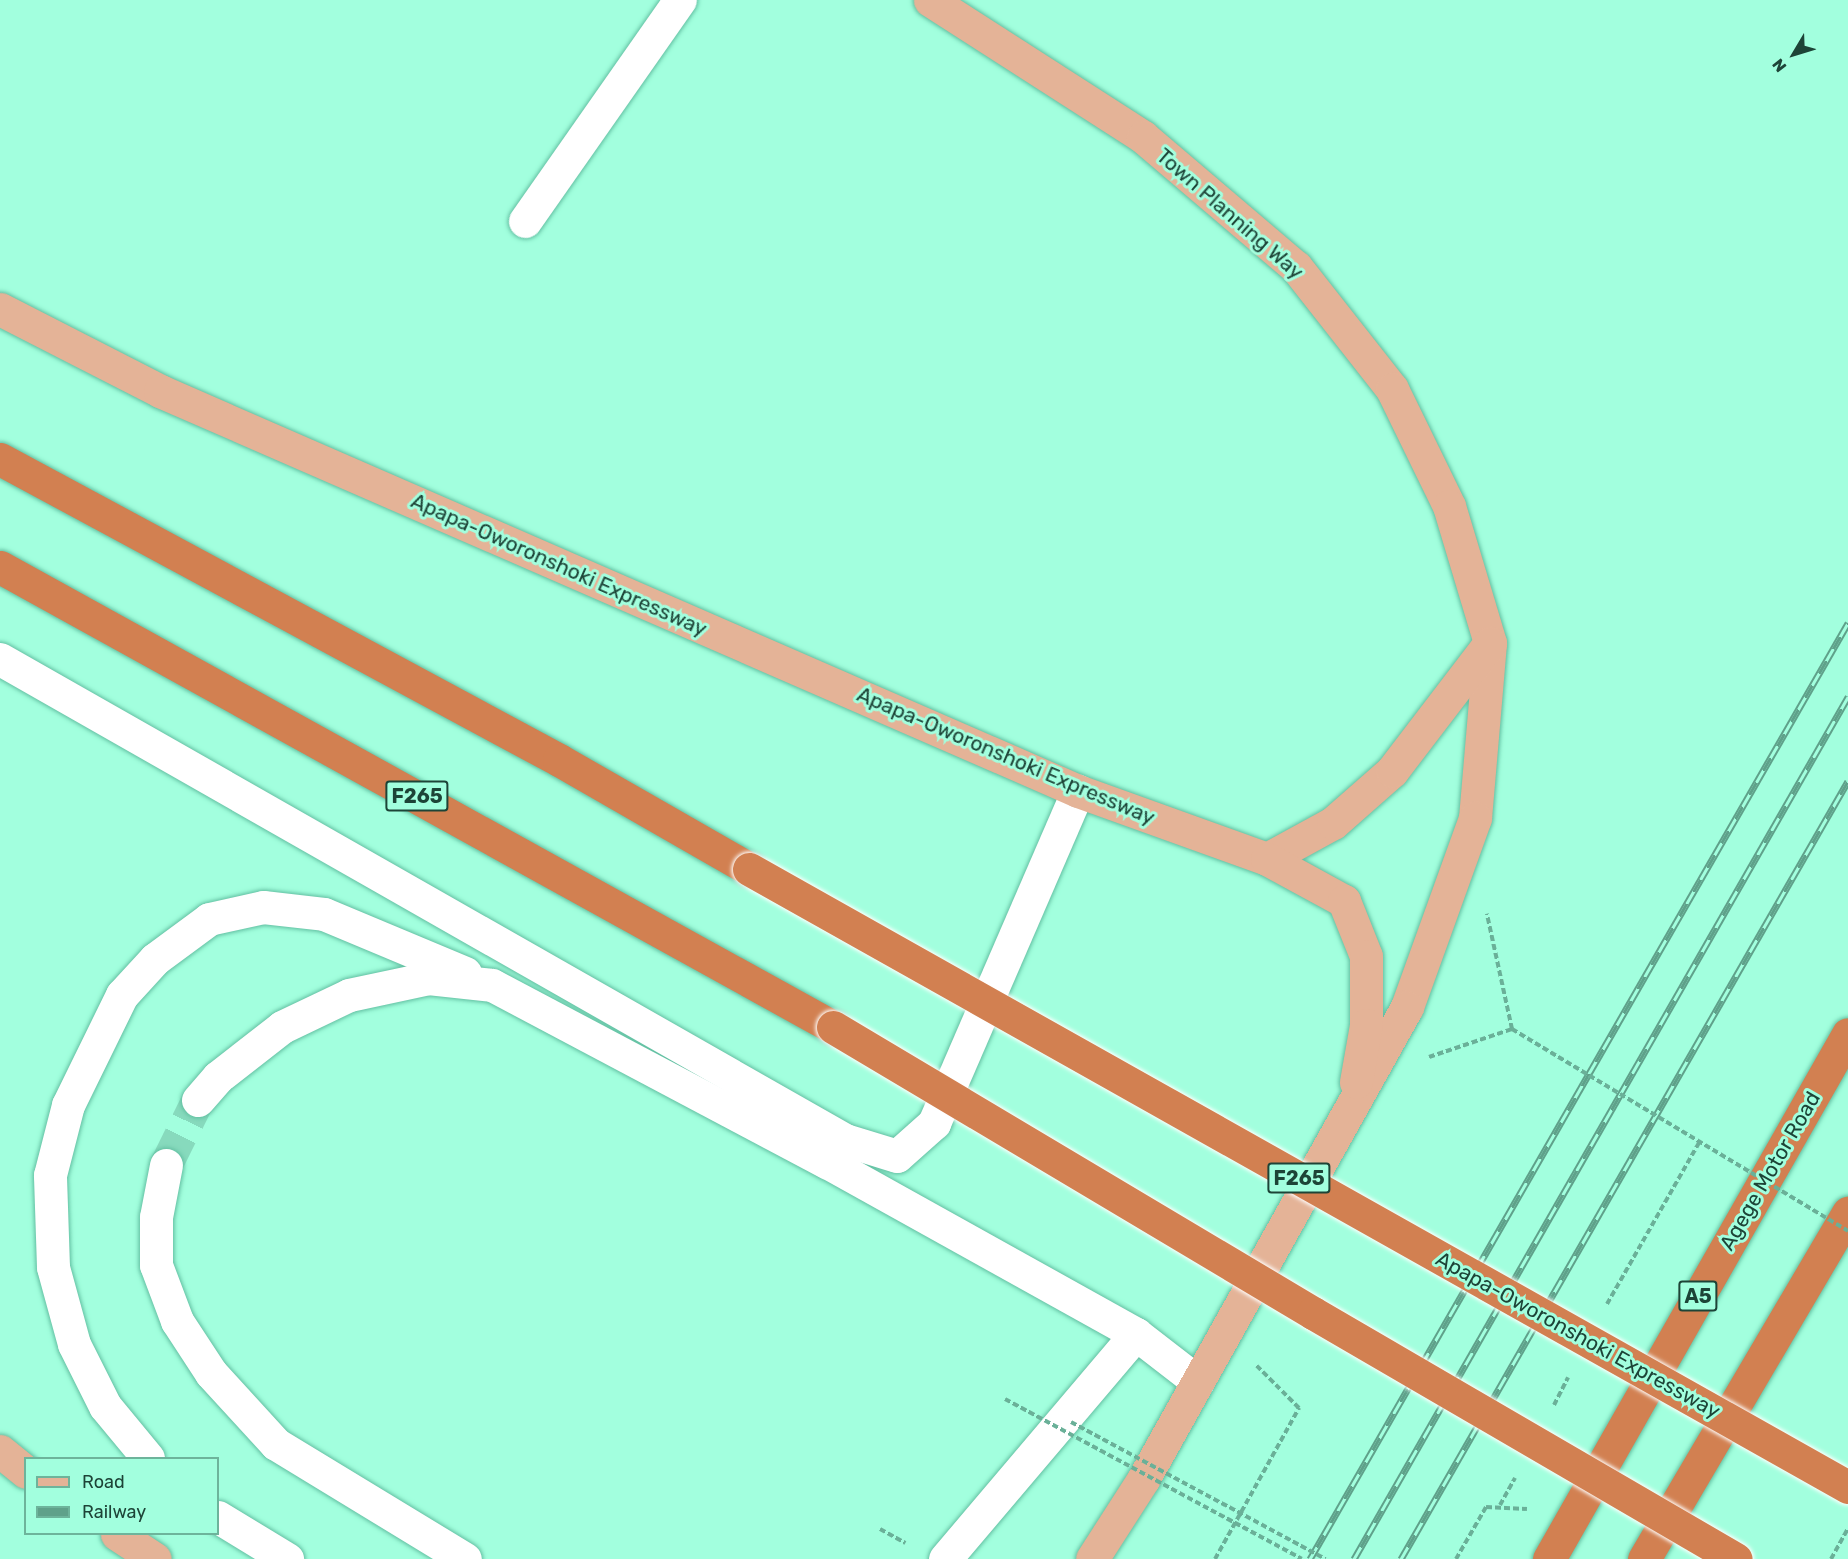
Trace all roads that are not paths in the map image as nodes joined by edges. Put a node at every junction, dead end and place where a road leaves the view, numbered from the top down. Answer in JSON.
{"nodes":[{"id":1,"x":680,"y":0,"type":"edge"},
{"id":2,"x":930,"y":0,"type":"edge"},
{"id":3,"x":525,"y":221,"type":"dead end"},
{"id":4,"x":0,"y":309,"type":"edge"},
{"id":5,"x":0,"y":459,"type":"edge"},
{"id":6,"x":0,"y":567,"type":"edge"},
{"id":7,"x":1490,"y":644,"type":"junction"},
{"id":8,"x":0,"y":658,"type":"edge"},
{"id":9,"x":1078,"y":791,"type":"junction"},
{"id":10,"x":1267,"y":858,"type":"junction"},
{"id":11,"x":492,"y":985,"type":"junction"},
{"id":12,"x":1848,"y":1034,"type":"edge"},
{"id":13,"x":198,"y":1100,"type":"tunnel mouth"},
{"id":14,"x":1352,"y":1107,"type":"junction"},
{"id":15,"x":166,"y":1166,"type":"tunnel mouth"},
{"id":16,"x":1848,"y":1213,"type":"edge"},
{"id":17,"x":1136,"y":1334,"type":"junction"},
{"id":18,"x":1198,"y":1382,"type":"junction"},
{"id":19,"x":0,"y":1451,"type":"edge"},
{"id":20,"x":147,"y":1457,"type":"edge"},
{"id":21,"x":24,"y":1470,"type":"edge"},
{"id":22,"x":1848,"y":1487,"type":"edge"},
{"id":23,"x":219,"y":1518,"type":"edge"},
{"id":24,"x":120,"y":1535,"type":"edge"},
{"id":25,"x":155,"y":1559,"type":"edge"},
{"id":26,"x":288,"y":1559,"type":"edge"},
{"id":27,"x":465,"y":1559,"type":"edge"},
{"id":28,"x":945,"y":1559,"type":"edge"},
{"id":29,"x":1092,"y":1559,"type":"edge"},
{"id":30,"x":1549,"y":1559,"type":"edge"},
{"id":31,"x":1644,"y":1559,"type":"edge"},
{"id":32,"x":1736,"y":1559,"type":"edge"}],
"edges":[{"from":1,"to":3,"type":"lane"},
{"from":2,"to":7,"type":"main road","name":"Town Planning Way"},
{"from":4,"to":9,"type":"main road","name":"Apapa-Oworonshoki Expressway"},
{"from":5,"to":22,"type":"highway","name":"Apapa-Oworonshoki Expressway","number":"F265","bridge":true},
{"from":6,"to":32,"type":"highway","number":"F265","bridge":true},
{"from":7,"to":10,"type":"main road"},
{"from":7,"to":14,"type":"main road"},
{"from":8,"to":9,"type":"lane"},
{"from":9,"to":10,"type":"main road","name":"Apapa-Oworonshoki Expressway"},
{"from":10,"to":14,"type":"main road","name":"Apapa-Oworonshoki Expressway"},
{"from":11,"to":13,"type":"lane"},
{"from":11,"to":17,"type":"lane"},
{"from":11,"to":20,"type":"lane"},
{"from":12,"to":30,"type":"highway","name":"Agege Motor Road","number":"A5"},
{"from":14,"to":18,"type":"main road"},
{"from":15,"to":27,"type":"lane"},
{"from":16,"to":31,"type":"highway"},
{"from":17,"to":18,"type":"lane"},
{"from":17,"to":28,"type":"lane"},
{"from":18,"to":29,"type":"main road"},
{"from":19,"to":21,"type":"main road"},
{"from":23,"to":26,"type":"lane"},
{"from":24,"to":25,"type":"main road"}]}
